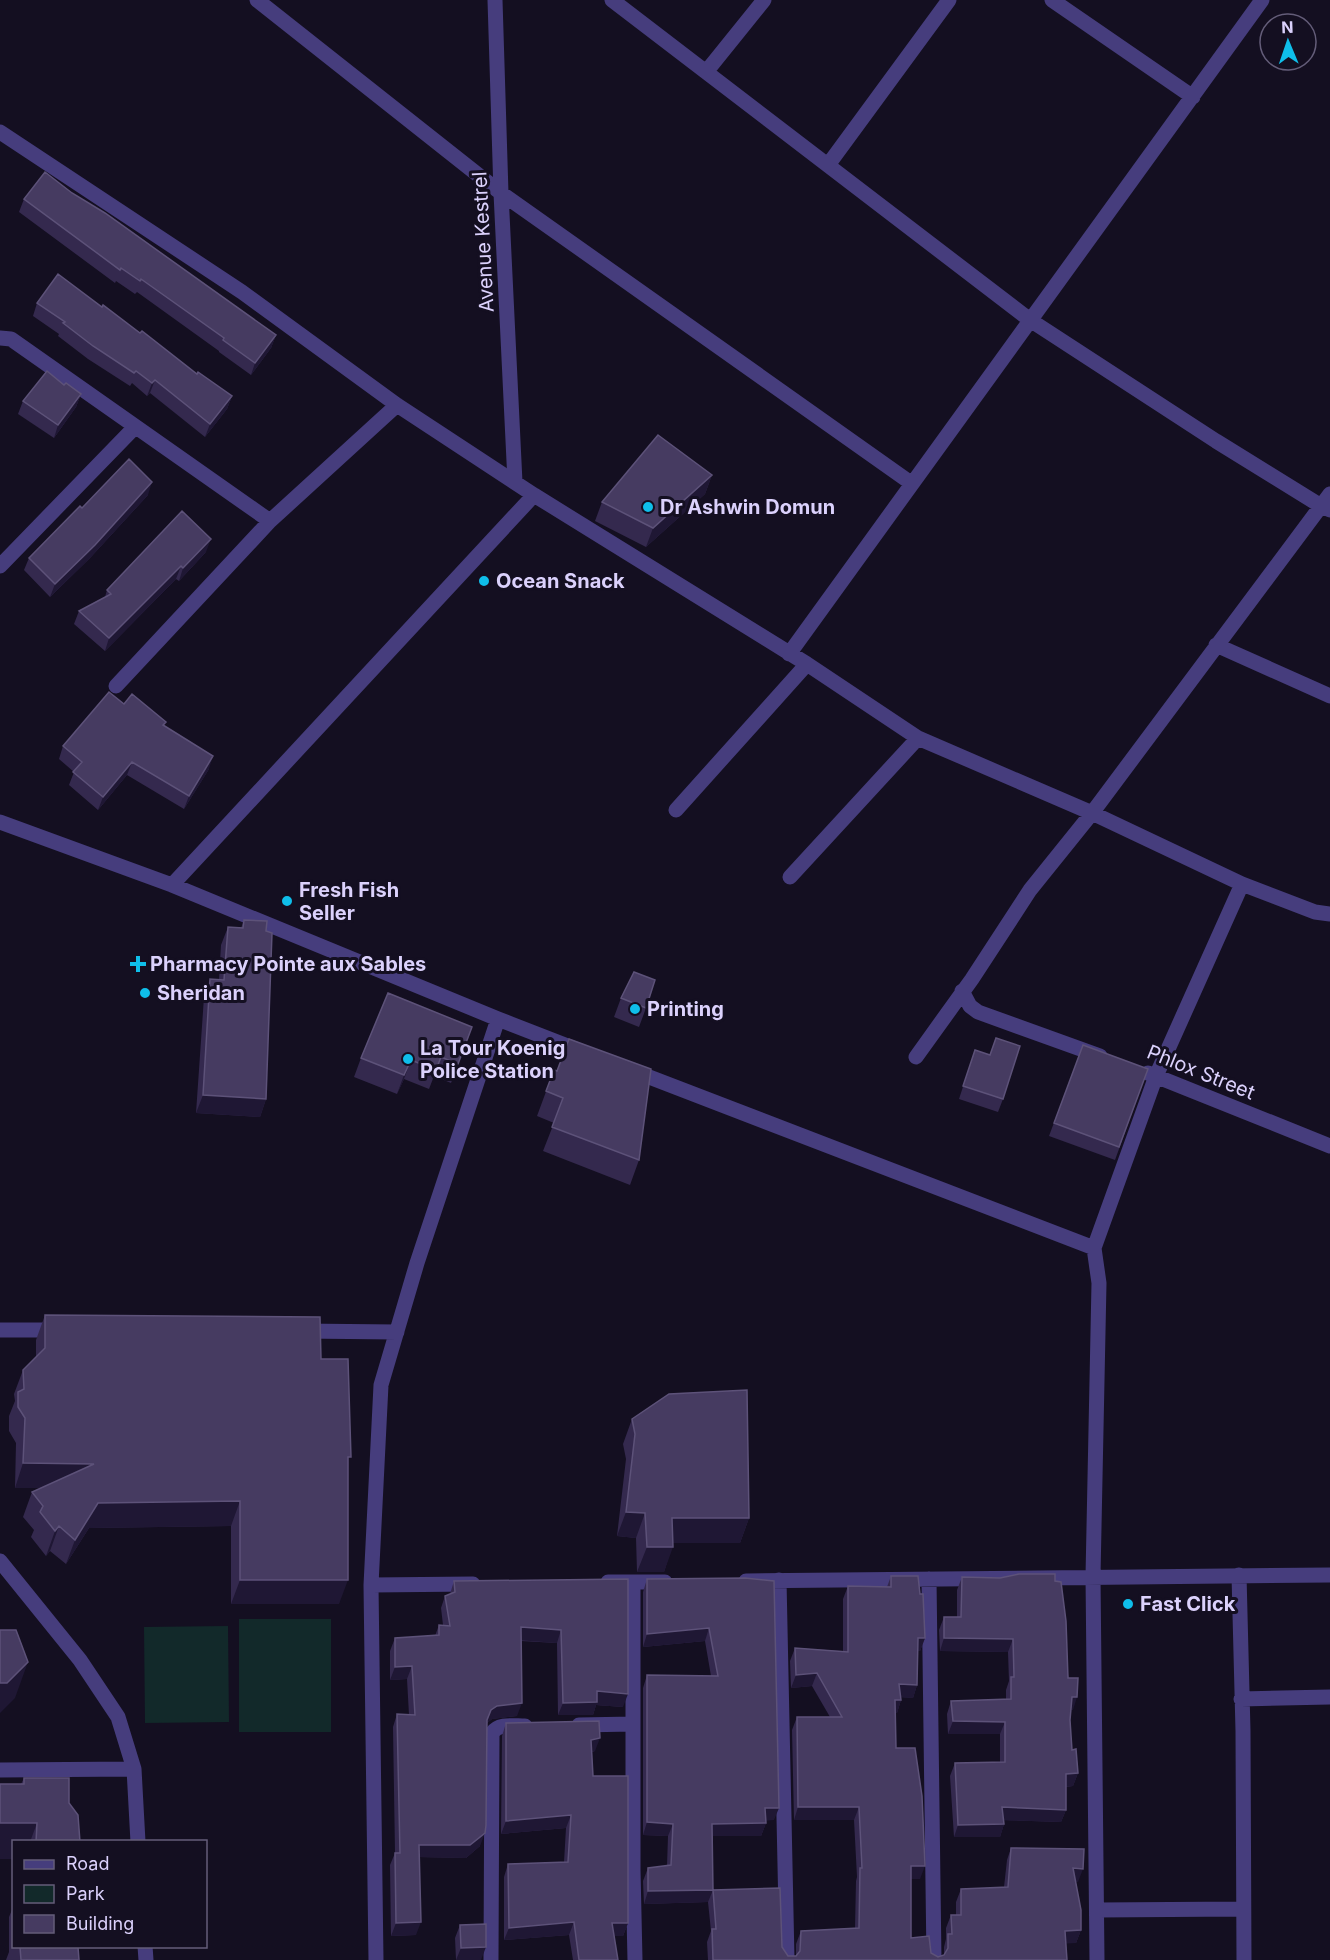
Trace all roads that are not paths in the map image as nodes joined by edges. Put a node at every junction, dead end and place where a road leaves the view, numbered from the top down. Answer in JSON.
{"nodes":[{"id":1,"x":257,"y":0,"type":"edge"},
{"id":2,"x":495,"y":0,"type":"edge"},
{"id":3,"x":612,"y":0,"type":"edge"},
{"id":4,"x":764,"y":0,"type":"edge"},
{"id":5,"x":949,"y":0,"type":"edge"},
{"id":6,"x":1052,"y":0,"type":"edge"},
{"id":7,"x":1262,"y":0,"type":"edge"},
{"id":8,"x":706,"y":72,"type":"junction"},
{"id":9,"x":1193,"y":97,"type":"junction"},
{"id":10,"x":0,"y":132,"type":"edge"},
{"id":11,"x":828,"y":165,"type":"junction"},
{"id":12,"x":501,"y":193,"type":"junction"},
{"id":13,"x":1030,"y":320,"type":"junction"},
{"id":14,"x":0,"y":338,"type":"edge"},
{"id":15,"x":397,"y":405,"type":"junction"},
{"id":16,"x":135,"y":427,"type":"junction"},
{"id":17,"x":515,"y":482,"type":"junction"},
{"id":18,"x":911,"y":483,"type":"junction"},
{"id":19,"x":534,"y":495,"type":"junction"},
{"id":20,"x":1327,"y":503,"type":"edge"},
{"id":21,"x":270,"y":520,"type":"junction"},
{"id":22,"x":0,"y":566,"type":"edge"},
{"id":23,"x":1216,"y":645,"type":"junction"},
{"id":24,"x":789,"y":654,"type":"junction"},
{"id":25,"x":807,"y":664,"type":"junction"},
{"id":26,"x":116,"y":686,"type":"dead end"},
{"id":27,"x":1330,"y":696,"type":"edge"},
{"id":28,"x":918,"y":738,"type":"junction"},
{"id":29,"x":676,"y":810,"type":"dead end"},
{"id":30,"x":1092,"y":813,"type":"junction"},
{"id":31,"x":0,"y":822,"type":"edge"},
{"id":32,"x":790,"y":877,"type":"dead end"},
{"id":33,"x":1242,"y":884,"type":"junction"},
{"id":34,"x":172,"y":885,"type":"junction"},
{"id":35,"x":1330,"y":914,"type":"edge"},
{"id":36,"x":962,"y":991,"type":"junction"},
{"id":37,"x":498,"y":1019,"type":"junction"},
{"id":38,"x":598,"y":1057,"type":"edge"},
{"id":39,"x":916,"y":1057,"type":"dead end"},
{"id":40,"x":1112,"y":1060,"type":"edge"},
{"id":41,"x":620,"y":1066,"type":"edge"},
{"id":42,"x":1134,"y":1068,"type":"edge"},
{"id":43,"x":1156,"y":1076,"type":"junction"},
{"id":44,"x":1330,"y":1146,"type":"edge"},
{"id":45,"x":1094,"y":1248,"type":"junction"},
{"id":46,"x":0,"y":1330,"type":"edge"},
{"id":47,"x":80,"y":1330,"type":"edge"},
{"id":48,"x":290,"y":1331,"type":"edge"},
{"id":49,"x":397,"y":1332,"type":"junction"},
{"id":50,"x":0,"y":1561,"type":"edge"},
{"id":51,"x":1239,"y":1575,"type":"junction"},
{"id":52,"x":1330,"y":1575,"type":"edge"},
{"id":53,"x":1093,"y":1576,"type":"junction"},
{"id":54,"x":929,"y":1578,"type":"junction"},
{"id":55,"x":779,"y":1580,"type":"junction"},
{"id":56,"x":678,"y":1581,"type":"edge"},
{"id":57,"x":734,"y":1581,"type":"edge"},
{"id":58,"x":597,"y":1582,"type":"edge"},
{"id":59,"x":633,"y":1582,"type":"junction"},
{"id":60,"x":490,"y":1584,"type":"edge"},
{"id":61,"x":371,"y":1585,"type":"junction"},
{"id":62,"x":1330,"y":1697,"type":"edge"},
{"id":63,"x":1241,"y":1699,"type":"junction"},
{"id":64,"x":633,"y":1724,"type":"junction"},
{"id":65,"x":538,"y":1725,"type":"edge"},
{"id":66,"x":561,"y":1725,"type":"edge"},
{"id":67,"x":134,"y":1769,"type":"junction"},
{"id":68,"x":0,"y":1770,"type":"edge"},
{"id":69,"x":138,"y":1840,"type":"edge"},
{"id":70,"x":1097,"y":1910,"type":"junction"},
{"id":71,"x":1243,"y":1910,"type":"junction"},
{"id":72,"x":376,"y":1960,"type":"edge"},
{"id":73,"x":492,"y":1960,"type":"edge"},
{"id":74,"x":635,"y":1960,"type":"edge"},
{"id":75,"x":787,"y":1960,"type":"edge"},
{"id":76,"x":934,"y":1960,"type":"edge"},
{"id":77,"x":1097,"y":1960,"type":"edge"},
{"id":78,"x":1244,"y":1960,"type":"edge"}],
"edges":[{"from":1,"to":12,"type":"street"},
{"from":2,"to":12,"type":"street","name":"Avenue Kestrel"},
{"from":3,"to":8,"type":"street"},
{"from":4,"to":8,"type":"street"},
{"from":5,"to":11,"type":"street"},
{"from":6,"to":9,"type":"street"},
{"from":7,"to":9,"type":"street"},
{"from":8,"to":11,"type":"street"},
{"from":9,"to":13,"type":"street"},
{"from":10,"to":15,"type":"street"},
{"from":11,"to":13,"type":"street"},
{"from":12,"to":17,"type":"street","name":"Avenue Kestrel"},
{"from":12,"to":18,"type":"street"},
{"from":13,"to":18,"type":"street"},
{"from":13,"to":20,"type":"street"},
{"from":14,"to":16,"type":"street"},
{"from":15,"to":17,"type":"street"},
{"from":15,"to":21,"type":"street"},
{"from":16,"to":21,"type":"street"},
{"from":16,"to":22,"type":"street"},
{"from":17,"to":19,"type":"street"},
{"from":18,"to":24,"type":"street"},
{"from":19,"to":24,"type":"street"},
{"from":19,"to":34,"type":"street"},
{"from":20,"to":23,"type":"street"},
{"from":21,"to":26,"type":"street"},
{"from":23,"to":27,"type":"street"},
{"from":23,"to":30,"type":"street"},
{"from":24,"to":25,"type":"street"},
{"from":25,"to":28,"type":"street"},
{"from":25,"to":29,"type":"street"},
{"from":28,"to":30,"type":"street"},
{"from":28,"to":32,"type":"street"},
{"from":30,"to":33,"type":"street"},
{"from":30,"to":36,"type":"street"},
{"from":31,"to":34,"type":"street"},
{"from":33,"to":35,"type":"street"},
{"from":33,"to":43,"type":"street"},
{"from":34,"to":37,"type":"street"},
{"from":36,"to":39,"type":"street"},
{"from":36,"to":40,"type":"street"},
{"from":37,"to":38,"type":"street"},
{"from":37,"to":49,"type":"street"},
{"from":41,"to":45,"type":"street"},
{"from":42,"to":43,"type":"street","name":"Phlox Street"},
{"from":43,"to":44,"type":"street","name":"Phlox Street"},
{"from":43,"to":45,"type":"street"},
{"from":45,"to":53,"type":"street"},
{"from":46,"to":47,"type":"street"},
{"from":48,"to":49,"type":"street"},
{"from":49,"to":61,"type":"street"},
{"from":50,"to":67,"type":"street"},
{"from":51,"to":52,"type":"street"},
{"from":51,"to":53,"type":"street"},
{"from":51,"to":63,"type":"street"},
{"from":53,"to":54,"type":"street"},
{"from":53,"to":70,"type":"street"},
{"from":54,"to":55,"type":"street"},
{"from":54,"to":76,"type":"street"},
{"from":55,"to":57,"type":"street"},
{"from":55,"to":75,"type":"street"},
{"from":56,"to":59,"type":"street"},
{"from":58,"to":59,"type":"street"},
{"from":59,"to":64,"type":"street"},
{"from":60,"to":61,"type":"street"},
{"from":61,"to":72,"type":"street"},
{"from":62,"to":63,"type":"street"},
{"from":63,"to":71,"type":"street"},
{"from":64,"to":66,"type":"street"},
{"from":64,"to":74,"type":"street"},
{"from":65,"to":73,"type":"street"},
{"from":67,"to":68,"type":"street"},
{"from":67,"to":69,"type":"street"},
{"from":70,"to":71,"type":"street"},
{"from":70,"to":77,"type":"street"},
{"from":71,"to":78,"type":"street"}]}
